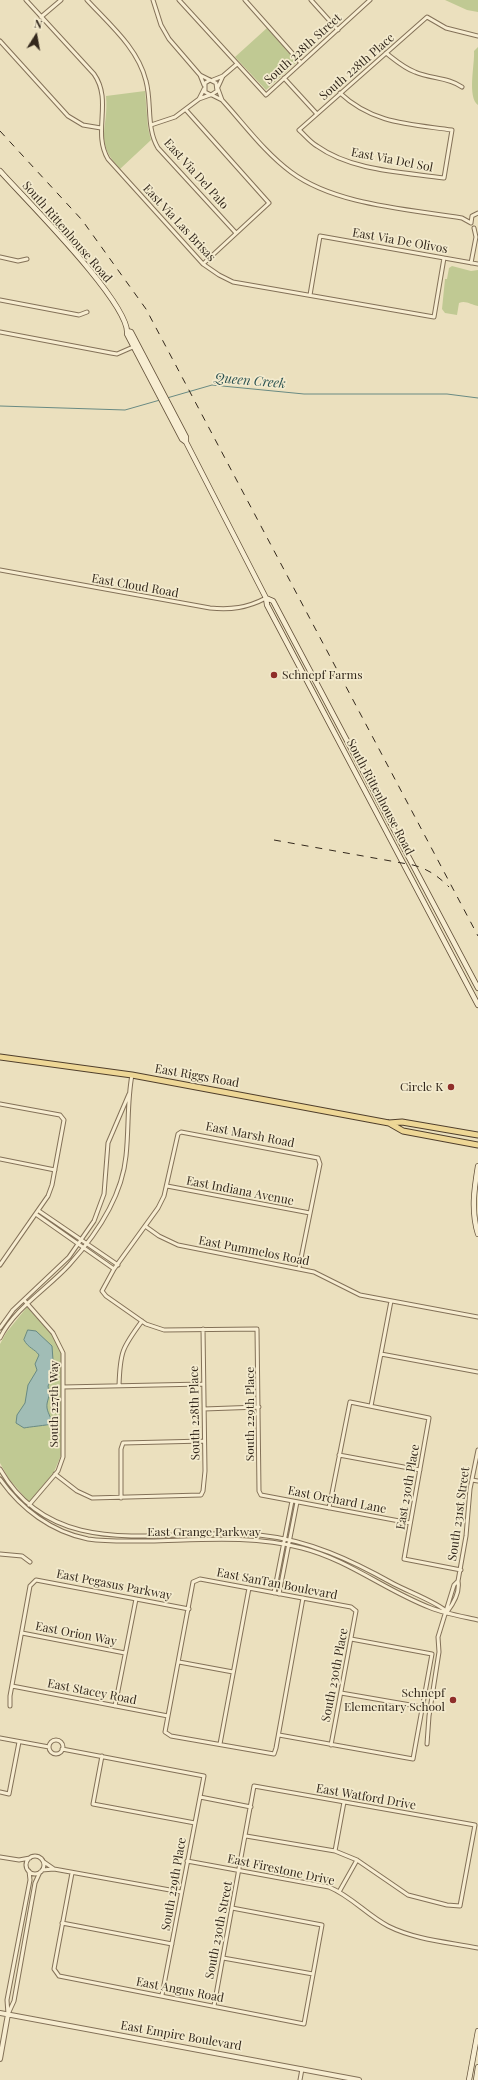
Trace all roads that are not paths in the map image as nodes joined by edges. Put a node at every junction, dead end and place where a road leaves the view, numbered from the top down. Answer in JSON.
{"nodes":[{"id":1,"x":26,"y":0,"type":"edge"},
{"id":2,"x":61,"y":0,"type":"edge"},
{"id":3,"x":87,"y":0,"type":"edge"},
{"id":4,"x":154,"y":0,"type":"edge"},
{"id":5,"x":179,"y":0,"type":"edge"},
{"id":6,"x":246,"y":0,"type":"edge"},
{"id":7,"x":311,"y":0,"type":"edge"},
{"id":8,"x":370,"y":0,"type":"edge"},
{"id":9,"x":41,"y":17,"type":"junction"},
{"id":10,"x":338,"y":30,"type":"junction"},
{"id":11,"x":478,"y":36,"type":"edge"},
{"id":12,"x":0,"y":41,"type":"edge"},
{"id":13,"x":386,"y":53,"type":"junction"},
{"id":14,"x":302,"y":63,"type":"junction"},
{"id":15,"x":238,"y":64,"type":"junction"},
{"id":16,"x":200,"y":76,"type":"junction"},
{"id":17,"x":223,"y":76,"type":"junction"},
{"id":18,"x":284,"y":78,"type":"junction"},
{"id":19,"x":211,"y":80,"type":"junction"},
{"id":20,"x":204,"y":87,"type":"junction"},
{"id":21,"x":462,"y":87,"type":"dead end"},
{"id":22,"x":218,"y":88,"type":"junction"},
{"id":23,"x":340,"y":93,"type":"junction"},
{"id":24,"x":211,"y":95,"type":"junction"},
{"id":25,"x":199,"y":99,"type":"junction"},
{"id":26,"x":222,"y":100,"type":"junction"},
{"id":27,"x":186,"y":110,"type":"junction"},
{"id":28,"x":317,"y":114,"type":"junction"},
{"id":29,"x":151,"y":125,"type":"junction"},
{"id":30,"x":101,"y":128,"type":"junction"},
{"id":31,"x":299,"y":130,"type":"joint"},
{"id":32,"x":0,"y":171,"type":"edge"},
{"id":33,"x":478,"y":213,"type":"edge"},
{"id":34,"x":472,"y":216,"type":"junction"},
{"id":35,"x":462,"y":218,"type":"junction"},
{"id":36,"x":471,"y":223,"type":"junction"},
{"id":37,"x":476,"y":228,"type":"edge"},
{"id":38,"x":236,"y":233,"type":"junction"},
{"id":39,"x":477,"y":236,"type":"edge"},
{"id":40,"x":0,"y":258,"type":"edge"},
{"id":41,"x":444,"y":258,"type":"junction"},
{"id":42,"x":27,"y":259,"type":"dead end"},
{"id":43,"x":471,"y":263,"type":"junction"},
{"id":44,"x":203,"y":264,"type":"junction"},
{"id":45,"x":478,"y":264,"type":"edge"},
{"id":46,"x":310,"y":295,"type":"junction"},
{"id":47,"x":0,"y":300,"type":"edge"},
{"id":48,"x":87,"y":312,"type":"dead end"},
{"id":49,"x":127,"y":331,"type":"junction"},
{"id":50,"x":0,"y":332,"type":"edge"},
{"id":51,"x":133,"y":347,"type":"junction"},
{"id":52,"x":152,"y":376,"type":"junction"},
{"id":53,"x":0,"y":570,"type":"edge"},
{"id":54,"x":266,"y":598,"type":"junction"},
{"id":55,"x":478,"y":988,"type":"edge"},
{"id":56,"x":476,"y":999,"type":"edge"},
{"id":57,"x":478,"y":1005,"type":"edge"},
{"id":58,"x":0,"y":1057,"type":"edge"},
{"id":59,"x":132,"y":1075,"type":"junction"},
{"id":60,"x":129,"y":1094,"type":"junction"},
{"id":61,"x":0,"y":1104,"type":"edge"},
{"id":62,"x":389,"y":1123,"type":"junction"},
{"id":63,"x":478,"y":1135,"type":"edge"},
{"id":64,"x":478,"y":1145,"type":"edge"},
{"id":65,"x":0,"y":1159,"type":"edge"},
{"id":66,"x":478,"y":1166,"type":"edge"},
{"id":67,"x":55,"y":1170,"type":"junction"},
{"id":68,"x":167,"y":1186,"type":"junction"},
{"id":69,"x":39,"y":1211,"type":"junction"},
{"id":70,"x":310,"y":1213,"type":"junction"},
{"id":71,"x":37,"y":1215,"type":"junction"},
{"id":72,"x":145,"y":1226,"type":"junction"},
{"id":73,"x":478,"y":1234,"type":"edge"},
{"id":74,"x":82,"y":1240,"type":"junction"},
{"id":75,"x":86,"y":1243,"type":"junction"},
{"id":76,"x":78,"y":1244,"type":"junction"},
{"id":77,"x":83,"y":1248,"type":"junction"},
{"id":78,"x":0,"y":1257,"type":"edge"},
{"id":79,"x":4,"y":1260,"type":"junction"},
{"id":80,"x":0,"y":1265,"type":"edge"},
{"id":81,"x":118,"y":1265,"type":"junction"},
{"id":82,"x":300,"y":1268,"type":"junction"},
{"id":83,"x":114,"y":1270,"type":"junction"},
{"id":84,"x":24,"y":1300,"type":"junction"},
{"id":85,"x":391,"y":1300,"type":"junction"},
{"id":86,"x":27,"y":1304,"type":"junction"},
{"id":87,"x":478,"y":1317,"type":"edge"},
{"id":88,"x":142,"y":1321,"type":"junction"},
{"id":89,"x":0,"y":1328,"type":"edge"},
{"id":90,"x":203,"y":1329,"type":"junction"},
{"id":91,"x":0,"y":1338,"type":"edge"},
{"id":92,"x":381,"y":1354,"type":"junction"},
{"id":93,"x":478,"y":1372,"type":"edge"},
{"id":94,"x":203,"y":1384,"type":"junction"},
{"id":95,"x":119,"y":1386,"type":"junction"},
{"id":96,"x":63,"y":1387,"type":"junction"},
{"id":97,"x":371,"y":1406,"type":"junction"},
{"id":98,"x":259,"y":1407,"type":"junction"},
{"id":99,"x":204,"y":1409,"type":"junction"},
{"id":100,"x":204,"y":1441,"type":"junction"},
{"id":101,"x":478,"y":1450,"type":"edge"},
{"id":102,"x":339,"y":1455,"type":"junction"},
{"id":103,"x":0,"y":1469,"type":"edge"},
{"id":104,"x":420,"y":1470,"type":"junction"},
{"id":105,"x":55,"y":1474,"type":"junction"},
{"id":106,"x":0,"y":1479,"type":"edge"},
{"id":107,"x":472,"y":1480,"type":"junction"},
{"id":108,"x":478,"y":1481,"type":"edge"},
{"id":109,"x":261,"y":1495,"type":"joint"},
{"id":110,"x":121,"y":1498,"type":"junction"},
{"id":111,"x":292,"y":1501,"type":"junction"},
{"id":112,"x":297,"y":1502,"type":"junction"},
{"id":113,"x":29,"y":1504,"type":"junction"},
{"id":114,"x":26,"y":1508,"type":"junction"},
{"id":115,"x":329,"y":1508,"type":"junction"},
{"id":116,"x":410,"y":1523,"type":"junction"},
{"id":117,"x":284,"y":1539,"type":"junction"},
{"id":118,"x":289,"y":1540,"type":"junction"},
{"id":119,"x":283,"y":1545,"type":"junction"},
{"id":120,"x":288,"y":1546,"type":"junction"},
{"id":121,"x":0,"y":1554,"type":"edge"},
{"id":122,"x":30,"y":1562,"type":"dead end"},
{"id":123,"x":461,"y":1570,"type":"junction"},
{"id":124,"x":458,"y":1581,"type":"junction"},
{"id":125,"x":249,"y":1588,"type":"junction"},
{"id":126,"x":274,"y":1594,"type":"junction"},
{"id":127,"x":279,"y":1594,"type":"junction"},
{"id":128,"x":303,"y":1598,"type":"junction"},
{"id":129,"x":136,"y":1599,"type":"junction"},
{"id":130,"x":189,"y":1609,"type":"junction"},
{"id":131,"x":354,"y":1609,"type":"joint"},
{"id":132,"x":447,"y":1612,"type":"junction"},
{"id":133,"x":478,"y":1620,"type":"edge"},
{"id":134,"x":22,"y":1633,"type":"junction"},
{"id":135,"x":351,"y":1639,"type":"junction"},
{"id":136,"x":126,"y":1653,"type":"junction"},
{"id":137,"x":179,"y":1662,"type":"junction"},
{"id":138,"x":233,"y":1672,"type":"junction"},
{"id":139,"x":12,"y":1686,"type":"junction"},
{"id":140,"x":341,"y":1692,"type":"junction"},
{"id":141,"x":10,"y":1706,"type":"dead end"},
{"id":142,"x":115,"y":1706,"type":"junction"},
{"id":143,"x":422,"y":1707,"type":"junction"},
{"id":144,"x":168,"y":1716,"type":"junction"},
{"id":145,"x":279,"y":1735,"type":"junction"},
{"id":146,"x":0,"y":1738,"type":"edge"},
{"id":147,"x":20,"y":1742,"type":"junction"},
{"id":148,"x":220,"y":1744,"type":"junction"},
{"id":149,"x":427,"y":1744,"type":"dead end"},
{"id":150,"x":331,"y":1745,"type":"junction"},
{"id":151,"x":49,"y":1747,"type":"junction"},
{"id":152,"x":62,"y":1749,"type":"junction"},
{"id":153,"x":102,"y":1756,"type":"junction"},
{"id":154,"x":254,"y":1786,"type":"joint"},
{"id":155,"x":0,"y":1792,"type":"edge"},
{"id":156,"x":200,"y":1797,"type":"junction"},
{"id":157,"x":344,"y":1802,"type":"junction"},
{"id":158,"x":251,"y":1807,"type":"junction"},
{"id":159,"x":195,"y":1823,"type":"junction"},
{"id":160,"x":246,"y":1836,"type":"junction"},
{"id":161,"x":335,"y":1851,"type":"junction"},
{"id":162,"x":0,"y":1857,"type":"edge"},
{"id":163,"x":30,"y":1858,"type":"junction"},
{"id":164,"x":19,"y":1860,"type":"junction"},
{"id":165,"x":357,"y":1860,"type":"junction"},
{"id":166,"x":187,"y":1861,"type":"junction"},
{"id":167,"x":44,"y":1862,"type":"junction"},
{"id":168,"x":27,"y":1866,"type":"junction"},
{"id":169,"x":54,"y":1869,"type":"junction"},
{"id":170,"x":239,"y":1870,"type":"junction"},
{"id":171,"x":29,"y":1871,"type":"junction"},
{"id":172,"x":41,"y":1871,"type":"junction"},
{"id":173,"x":72,"y":1873,"type":"junction"},
{"id":174,"x":181,"y":1892,"type":"junction"},
{"id":175,"x":339,"y":1892,"type":"junction"},
{"id":176,"x":232,"y":1908,"type":"junction"},
{"id":177,"x":62,"y":1923,"type":"junction"},
{"id":178,"x":172,"y":1944,"type":"junction"},
{"id":179,"x":478,"y":1948,"type":"edge"},
{"id":180,"x":223,"y":1958,"type":"junction"},
{"id":181,"x":313,"y":1974,"type":"junction"},
{"id":182,"x":162,"y":1995,"type":"junction"},
{"id":183,"x":214,"y":2006,"type":"junction"},
{"id":184,"x":0,"y":2013,"type":"edge"},
{"id":185,"x":8,"y":2014,"type":"junction"},
{"id":186,"x":478,"y":2031,"type":"edge"},
{"id":187,"x":0,"y":2059,"type":"edge"},
{"id":188,"x":478,"y":2067,"type":"edge"},
{"id":189,"x":302,"y":2069,"type":"junction"},
{"id":190,"x":300,"y":2080,"type":"edge"},
{"id":191,"x":358,"y":2080,"type":"edge"},
{"id":192,"x":469,"y":2080,"type":"edge"},
{"id":193,"x":476,"y":2080,"type":"edge"}],
"edges":[{"from":1,"to":9,"type":"street","name":"East Via Las Brisas"},
{"from":2,"to":9,"type":"street"},
{"from":3,"to":29,"type":"street","name":"East Via Del Palo"},
{"from":4,"to":16,"type":"street"},
{"from":5,"to":15,"type":"street"},
{"from":6,"to":14,"type":"street"},
{"from":7,"to":10,"type":"street"},
{"from":8,"to":10,"type":"street","name":"South 228th Street"},
{"from":9,"to":30,"type":"street","name":"East Via Las Brisas"},
{"from":10,"to":14,"type":"street","name":"South 228th Street"},
{"from":11,"to":13,"type":"street","name":"South 228th Place"},
{"from":12,"to":30,"type":"street"},
{"from":13,"to":21,"type":"street"},
{"from":13,"to":23,"type":"street","name":"South 228th Place"},
{"from":14,"to":18,"type":"street","name":"South 228th Street"},
{"from":15,"to":17,"type":"street"},
{"from":15,"to":18,"type":"street","name":"South 228th Street"},
{"from":16,"to":19,"type":"street"},
{"from":16,"to":20,"type":"street"},
{"from":17,"to":19,"type":"street"},
{"from":17,"to":22,"type":"street"},
{"from":18,"to":28,"type":"street"},
{"from":19,"to":20,"type":"street"},
{"from":19,"to":22,"type":"street"},
{"from":20,"to":24,"type":"street"},
{"from":20,"to":25,"type":"street"},
{"from":22,"to":24,"type":"street"},
{"from":22,"to":26,"type":"street"},
{"from":23,"to":28,"type":"street","name":"South 228th Place"},
{"from":23,"to":31,"type":"street","name":"East Via Del Sol"},
{"from":24,"to":25,"type":"street"},
{"from":24,"to":26,"type":"street"},
{"from":25,"to":27,"type":"street"},
{"from":26,"to":35,"type":"street"},
{"from":27,"to":29,"type":"street"},
{"from":27,"to":38,"type":"street"},
{"from":28,"to":31,"type":"street","name":"South 228th Place"},
{"from":29,"to":38,"type":"street","name":"East Via Del Palo"},
{"from":30,"to":44,"type":"street","name":"East Via Las Brisas"},
{"from":32,"to":49,"type":"main road","name":"South Rittenhouse Road"},
{"from":33,"to":34,"type":"street"},
{"from":34,"to":35,"type":"street"},
{"from":34,"to":36,"type":"street"},
{"from":35,"to":36,"type":"street"},
{"from":36,"to":37,"type":"street"},
{"from":37,"to":39,"type":"street"},
{"from":38,"to":44,"type":"street"},
{"from":39,"to":43,"type":"street"},
{"from":40,"to":42,"type":"street"},
{"from":41,"to":43,"type":"street","name":"East Via De Olivos"},
{"from":41,"to":46,"type":"street","name":"East Via De Olivos"},
{"from":41,"to":46,"type":"street","name":"East Via Las Brisas"},
{"from":43,"to":45,"type":"street","name":"East Via De Olivos"},
{"from":44,"to":46,"type":"street","name":"East Via Las Brisas"},
{"from":47,"to":48,"type":"street"},
{"from":49,"to":51,"type":"main road","name":"South Rittenhouse Road"},
{"from":49,"to":52,"type":"main road","name":"South Rittenhouse Road"},
{"from":50,"to":51,"type":"street"},
{"from":51,"to":52,"type":"main road","name":"South Rittenhouse Road"},
{"from":52,"to":54,"type":"main road","name":"South Rittenhouse Road"},
{"from":53,"to":54,"type":"street","name":"East Cloud Road"},
{"from":54,"to":55,"type":"main road","name":"South Rittenhouse Road"},
{"from":54,"to":56,"type":"main road","name":"South Rittenhouse Road"},
{"from":56,"to":57,"type":"main road","name":"South Rittenhouse Road"},
{"from":58,"to":59,"type":"main road","name":"East Riggs Road"},
{"from":59,"to":60,"type":"street"},
{"from":59,"to":62,"type":"main road","name":"East Riggs Road"},
{"from":60,"to":74,"type":"street"},
{"from":60,"to":75,"type":"street"},
{"from":61,"to":67,"type":"street"},
{"from":62,"to":63,"type":"main road","name":"East Riggs Road"},
{"from":62,"to":64,"type":"main road","name":"East Riggs Road"},
{"from":65,"to":67,"type":"street"},
{"from":66,"to":73,"type":"main road"},
{"from":67,"to":69,"type":"street"},
{"from":68,"to":70,"type":"street","name":"East Indiana Avenue"},
{"from":68,"to":70,"type":"street","name":"East Marsh Road"},
{"from":68,"to":72,"type":"street"},
{"from":69,"to":71,"type":"street"},
{"from":69,"to":74,"type":"street"},
{"from":70,"to":82,"type":"street"},
{"from":71,"to":76,"type":"street"},
{"from":71,"to":79,"type":"street"},
{"from":72,"to":81,"type":"street"},
{"from":72,"to":82,"type":"street","name":"East Pummelos Road"},
{"from":74,"to":75,"type":"street"},
{"from":74,"to":76,"type":"street"},
{"from":75,"to":77,"type":"street"},
{"from":75,"to":81,"type":"street"},
{"from":76,"to":77,"type":"street"},
{"from":76,"to":84,"type":"street"},
{"from":77,"to":83,"type":"street"},
{"from":77,"to":86,"type":"street"},
{"from":78,"to":79,"type":"street"},
{"from":79,"to":80,"type":"street"},
{"from":81,"to":83,"type":"street"},
{"from":82,"to":85,"type":"street","name":"East Pummelos Road"},
{"from":83,"to":88,"type":"street"},
{"from":84,"to":86,"type":"street","name":"South 227th Way"},
{"from":84,"to":89,"type":"street"},
{"from":85,"to":87,"type":"street","name":"East Pummelos Road"},
{"from":85,"to":92,"type":"street"},
{"from":86,"to":91,"type":"street"},
{"from":86,"to":96,"type":"street","name":"South 227th Way"},
{"from":88,"to":90,"type":"street"},
{"from":88,"to":95,"type":"street"},
{"from":90,"to":94,"type":"street","name":"South 228th Place"},
{"from":90,"to":98,"type":"street","name":"South 229th Place"},
{"from":92,"to":93,"type":"street"},
{"from":92,"to":97,"type":"street"},
{"from":94,"to":95,"type":"street"},
{"from":94,"to":99,"type":"street","name":"South 228th Place"},
{"from":95,"to":96,"type":"street"},
{"from":96,"to":105,"type":"street","name":"South 227th Way"},
{"from":97,"to":102,"type":"street"},
{"from":97,"to":104,"type":"street","name":"East 230th Place"},
{"from":98,"to":99,"type":"street"},
{"from":98,"to":109,"type":"street","name":"South 229th Place"},
{"from":99,"to":100,"type":"street","name":"South 228th Place"},
{"from":100,"to":110,"type":"street","name":"South 228th Place"},
{"from":100,"to":110,"type":"street"},
{"from":101,"to":107,"type":"street","name":"South 231st Street"},
{"from":102,"to":104,"type":"street"},
{"from":102,"to":115,"type":"street"},
{"from":103,"to":113,"type":"street","name":"East Grange Parkway"},
{"from":104,"to":116,"type":"street","name":"East 230th Place"},
{"from":105,"to":110,"type":"street"},
{"from":105,"to":113,"type":"street","name":"South 227th Way"},
{"from":106,"to":114,"type":"street","name":"East Grange Parkway"},
{"from":107,"to":108,"type":"street"},
{"from":107,"to":123,"type":"street","name":"South 231st Street"},
{"from":109,"to":111,"type":"street","name":"East Orchard Lane"},
{"from":111,"to":112,"type":"street","name":"East Orchard Lane"},
{"from":111,"to":117,"type":"street"},
{"from":112,"to":115,"type":"street","name":"East Orchard Lane"},
{"from":112,"to":118,"type":"street"},
{"from":113,"to":114,"type":"street","name":"South 227th Way"},
{"from":113,"to":117,"type":"street","name":"East Grange Parkway"},
{"from":114,"to":119,"type":"street","name":"East Grange Parkway"},
{"from":115,"to":116,"type":"street","name":"East Orchard Lane"},
{"from":116,"to":123,"type":"street","name":"East 230th Place"},
{"from":117,"to":118,"type":"street","name":"East Grange Parkway"},
{"from":117,"to":119,"type":"street"},
{"from":118,"to":120,"type":"street"},
{"from":118,"to":132,"type":"street","name":"East Grange Parkway"},
{"from":119,"to":120,"type":"street","name":"East Grange Parkway"},
{"from":119,"to":126,"type":"street"},
{"from":120,"to":127,"type":"street"},
{"from":120,"to":132,"type":"street","name":"East Grange Parkway"},
{"from":121,"to":122,"type":"street"},
{"from":123,"to":124,"type":"street","name":"South 231st Street"},
{"from":124,"to":132,"type":"street","name":"South 231st Street"},
{"from":124,"to":132,"type":"street","name":"South 231st Street"},
{"from":125,"to":126,"type":"street","name":"East SanTan Boulevard"},
{"from":125,"to":130,"type":"street","name":"East SanTan Boulevard"},
{"from":125,"to":138,"type":"street"},
{"from":126,"to":127,"type":"street","name":"East SanTan Boulevard"},
{"from":127,"to":128,"type":"street","name":"East SanTan Boulevard"},
{"from":128,"to":131,"type":"street","name":"East SanTan Boulevard"},
{"from":128,"to":145,"type":"street"},
{"from":129,"to":130,"type":"street","name":"East Pegasus Parkway"},
{"from":129,"to":134,"type":"street","name":"East Pegasus Parkway"},
{"from":129,"to":136,"type":"street"},
{"from":130,"to":137,"type":"street"},
{"from":131,"to":135,"type":"street","name":"South 230th Place"},
{"from":132,"to":133,"type":"street","name":"East Grange Parkway"},
{"from":132,"to":149,"type":"street","name":"South 231st Street"},
{"from":134,"to":136,"type":"street","name":"East Orion Way"},
{"from":134,"to":139,"type":"street"},
{"from":135,"to":140,"type":"street","name":"South 230th Place"},
{"from":135,"to":143,"type":"street"},
{"from":136,"to":142,"type":"street"},
{"from":137,"to":138,"type":"street"},
{"from":137,"to":144,"type":"street"},
{"from":138,"to":148,"type":"street"},
{"from":139,"to":141,"type":"street"},
{"from":139,"to":142,"type":"street","name":"East Stacey Road"},
{"from":140,"to":143,"type":"street"},
{"from":140,"to":150,"type":"street","name":"South 230th Place"},
{"from":142,"to":144,"type":"street","name":"East Stacey Road"},
{"from":143,"to":150,"type":"street"},
{"from":144,"to":148,"type":"street"},
{"from":145,"to":148,"type":"street"},
{"from":145,"to":150,"type":"street"},
{"from":146,"to":147,"type":"street"},
{"from":147,"to":151,"type":"street"},
{"from":147,"to":155,"type":"street"},
{"from":151,"to":152,"type":"street"},
{"from":151,"to":152,"type":"street"},
{"from":152,"to":153,"type":"street"},
{"from":153,"to":156,"type":"street","name":"South 229th Place"},
{"from":153,"to":159,"type":"street"},
{"from":154,"to":157,"type":"street","name":"East Watford Drive"},
{"from":154,"to":158,"type":"street","name":"South 230th Street"},
{"from":156,"to":158,"type":"street"},
{"from":156,"to":159,"type":"street","name":"South 229th Place"},
{"from":157,"to":161,"type":"street"},
{"from":157,"to":165,"type":"street","name":"East Watford Drive"},
{"from":158,"to":160,"type":"street","name":"South 230th Street"},
{"from":159,"to":166,"type":"street","name":"South 229th Place"},
{"from":160,"to":161,"type":"street"},
{"from":160,"to":170,"type":"street","name":"South 230th Street"},
{"from":161,"to":165,"type":"street"},
{"from":162,"to":164,"type":"street"},
{"from":163,"to":164,"type":"street"},
{"from":163,"to":167,"type":"street"},
{"from":163,"to":168,"type":"street"},
{"from":164,"to":168,"type":"street"},
{"from":165,"to":175,"type":"street"},
{"from":166,"to":170,"type":"street","name":"East Firestone Drive"},
{"from":166,"to":174,"type":"street","name":"South 229th Place"},
{"from":167,"to":169,"type":"street"},
{"from":167,"to":172,"type":"street"},
{"from":168,"to":171,"type":"street"},
{"from":169,"to":172,"type":"street"},
{"from":169,"to":173,"type":"street"},
{"from":170,"to":175,"type":"street","name":"East Firestone Drive"},
{"from":170,"to":176,"type":"street","name":"South 230th Street"},
{"from":171,"to":172,"type":"street"},
{"from":171,"to":185,"type":"street"},
{"from":172,"to":185,"type":"street"},
{"from":173,"to":174,"type":"street"},
{"from":173,"to":177,"type":"street"},
{"from":174,"to":178,"type":"street","name":"South 229th Place"},
{"from":175,"to":179,"type":"street","name":"East Firestone Drive"},
{"from":176,"to":180,"type":"street","name":"South 230th Street"},
{"from":176,"to":181,"type":"street"},
{"from":177,"to":178,"type":"street"},
{"from":177,"to":182,"type":"street","name":"East Angus Road"},
{"from":178,"to":182,"type":"street","name":"South 229th Place"},
{"from":180,"to":181,"type":"street"},
{"from":180,"to":183,"type":"street","name":"South 230th Street"},
{"from":181,"to":183,"type":"street","name":"East Angus Road"},
{"from":182,"to":183,"type":"street","name":"East Angus Road"},
{"from":184,"to":185,"type":"street","name":"East Empire Boulevard"},
{"from":185,"to":187,"type":"street"},
{"from":185,"to":189,"type":"street","name":"East Empire Boulevard"},
{"from":186,"to":192,"type":"main road"},
{"from":188,"to":193,"type":"main road"},
{"from":189,"to":190,"type":"street"},
{"from":189,"to":191,"type":"street","name":"East Empire Boulevard"}]}
